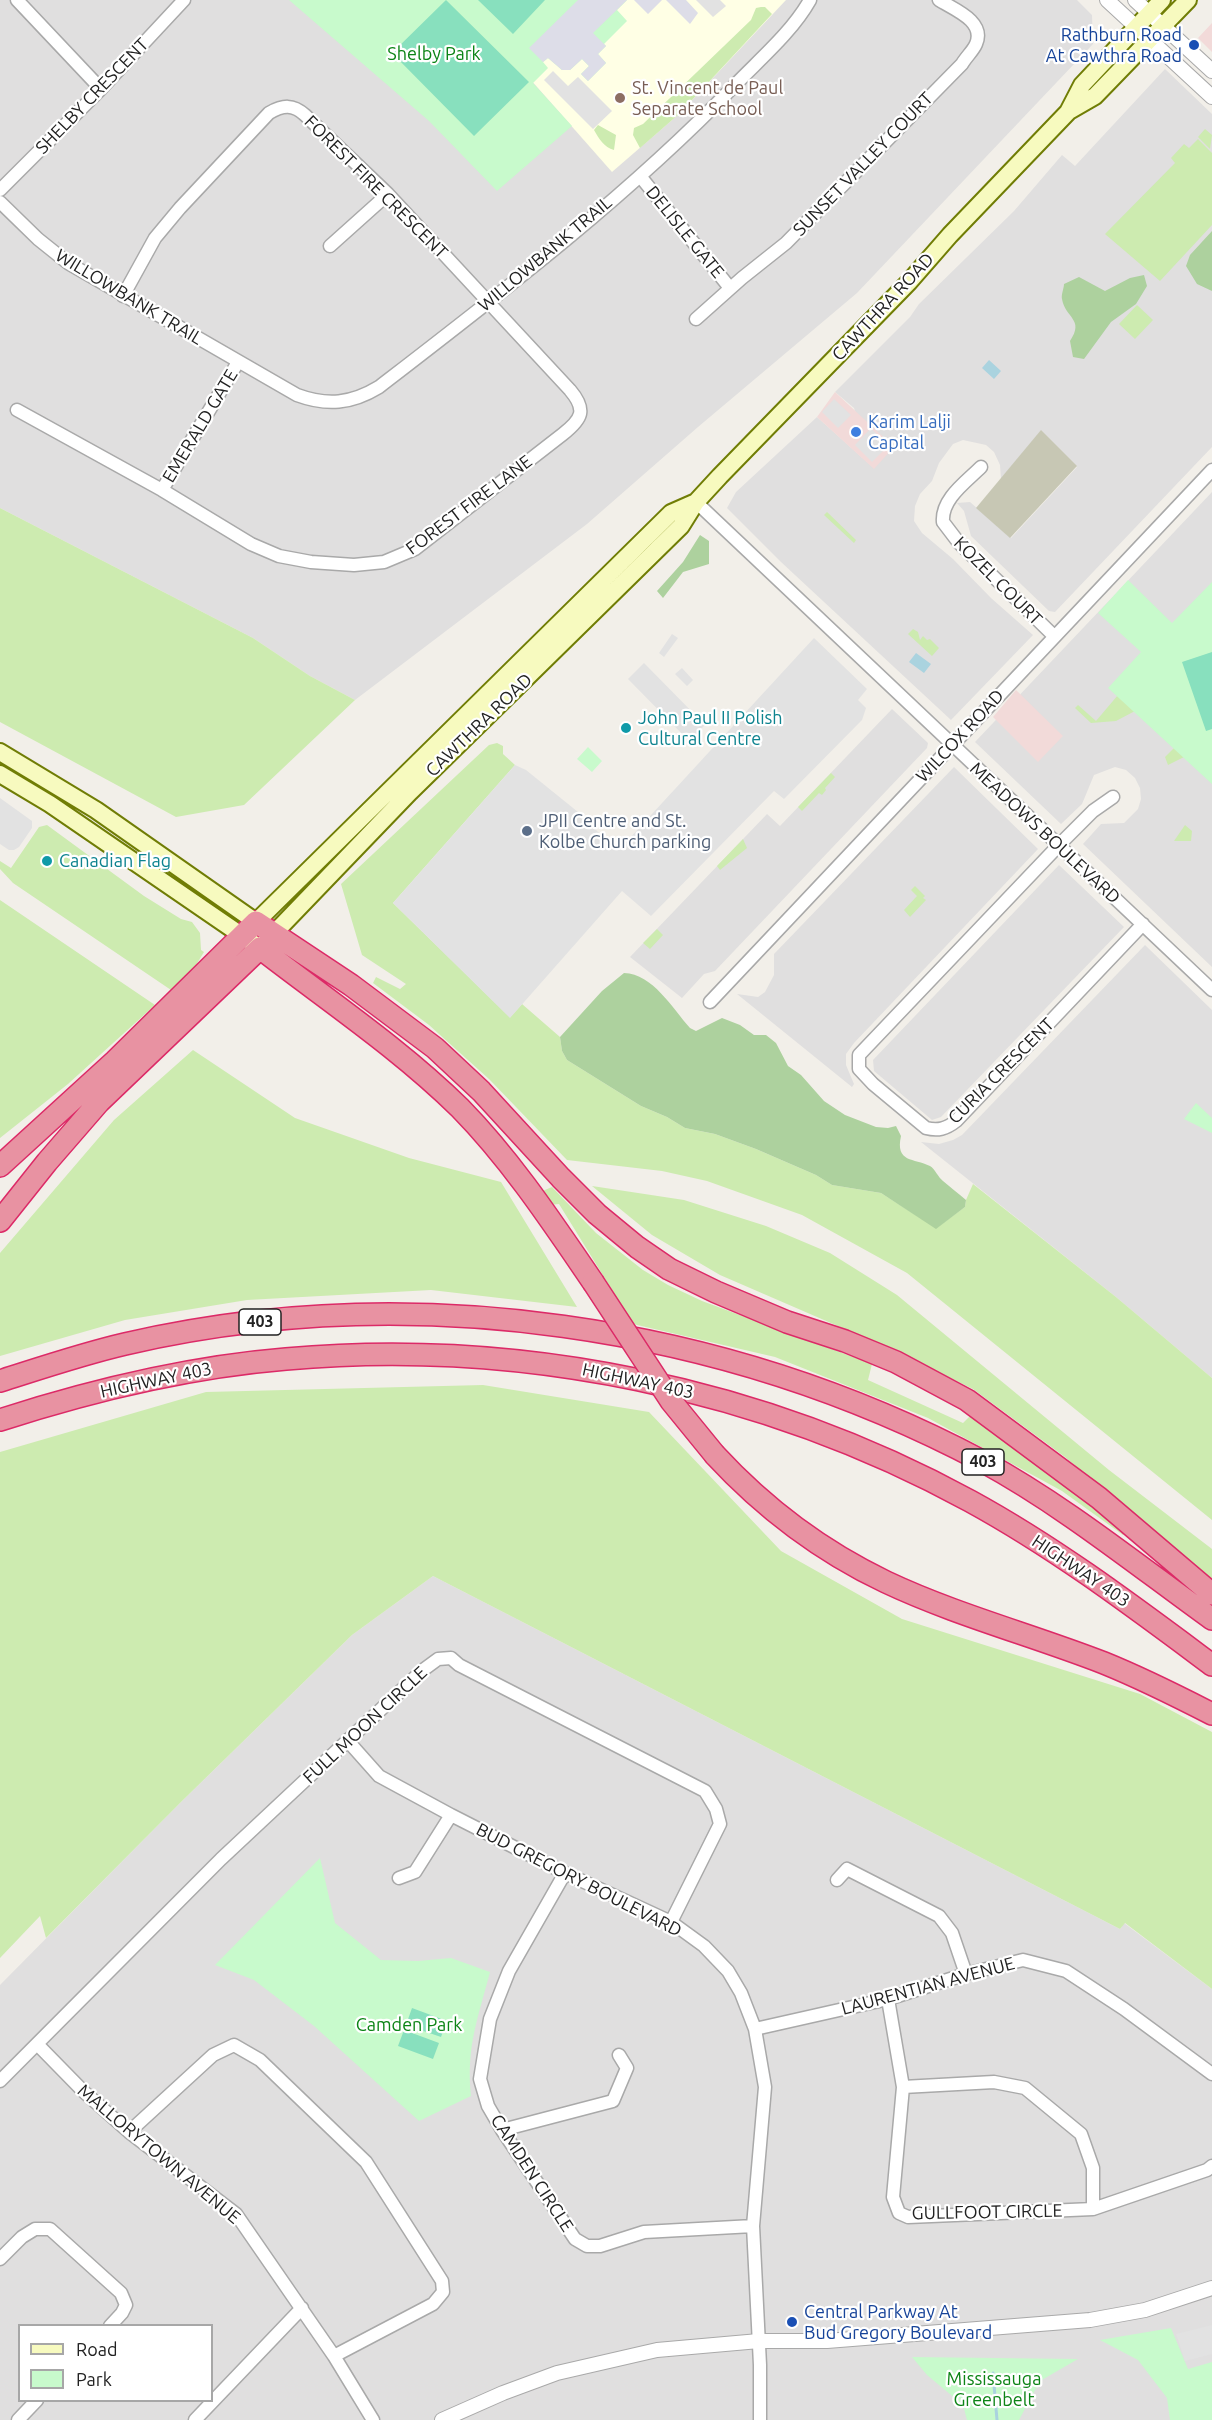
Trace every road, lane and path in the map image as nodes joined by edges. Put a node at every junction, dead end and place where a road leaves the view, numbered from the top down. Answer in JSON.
{"nodes":[{"id":1,"x":17,"y":0,"type":"edge"},
{"id":2,"x":184,"y":0,"type":"edge"},
{"id":3,"x":810,"y":0,"type":"edge"},
{"id":4,"x":939,"y":0,"type":"edge"},
{"id":5,"x":1107,"y":0,"type":"edge"},
{"id":6,"x":1135,"y":0,"type":"edge"},
{"id":7,"x":1162,"y":0,"type":"edge"},
{"id":8,"x":1188,"y":0,"type":"edge"},
{"id":9,"x":1150,"y":13,"type":"junction"},
{"id":10,"x":1162,"y":25,"type":"junction"},
{"id":11,"x":1137,"y":27,"type":"junction"},
{"id":12,"x":1150,"y":39,"type":"junction"},
{"id":13,"x":1212,"y":71,"type":"edge"},
{"id":14,"x":101,"y":89,"type":"junction"},
{"id":15,"x":1212,"y":96,"type":"edge"},
{"id":16,"x":1068,"y":112,"type":"junction"},
{"id":17,"x":640,"y":176,"type":"junction"},
{"id":18,"x":0,"y":190,"type":"edge"},
{"id":19,"x":388,"y":194,"type":"junction"},
{"id":20,"x":0,"y":202,"type":"edge"},
{"id":21,"x":330,"y":246,"type":"dead end"},
{"id":22,"x":730,"y":288,"type":"junction"},
{"id":23,"x":123,"y":296,"type":"junction"},
{"id":24,"x":488,"y":302,"type":"junction"},
{"id":25,"x":696,"y":319,"type":"dead end"},
{"id":26,"x":238,"y":362,"type":"junction"},
{"id":27,"x":16,"y":410,"type":"dead end"},
{"id":28,"x":981,"y":467,"type":"dead end"},
{"id":29,"x":1212,"y":470,"type":"edge"},
{"id":30,"x":162,"y":490,"type":"junction"},
{"id":31,"x":696,"y":502,"type":"junction"},
{"id":32,"x":1054,"y":636,"type":"junction"},
{"id":33,"x":953,"y":745,"type":"junction"},
{"id":34,"x":0,"y":752,"type":"edge"},
{"id":35,"x":0,"y":774,"type":"edge"},
{"id":36,"x":1113,"y":797,"type":"dead end"},
{"id":37,"x":1059,"y":845,"type":"junction"},
{"id":38,"x":1143,"y":924,"type":"junction"},
{"id":39,"x":248,"y":929,"type":"junction"},
{"id":40,"x":275,"y":934,"type":"junction"},
{"id":41,"x":260,"y":948,"type":"junction"},
{"id":42,"x":1212,"y":990,"type":"edge"},
{"id":43,"x":710,"y":1002,"type":"dead end"},
{"id":44,"x":0,"y":1166,"type":"edge"},
{"id":45,"x":0,"y":1221,"type":"edge"},
{"id":46,"x":0,"y":1381,"type":"edge"},
{"id":47,"x":0,"y":1420,"type":"edge"},
{"id":48,"x":1212,"y":1593,"type":"edge"},
{"id":49,"x":1212,"y":1619,"type":"edge"},
{"id":50,"x":1212,"y":1665,"type":"edge"},
{"id":51,"x":1212,"y":1714,"type":"edge"},
{"id":52,"x":347,"y":1740,"type":"junction"},
{"id":53,"x":451,"y":1815,"type":"junction"},
{"id":54,"x":565,"y":1873,"type":"junction"},
{"id":55,"x":399,"y":1878,"type":"dead end"},
{"id":56,"x":837,"y":1880,"type":"dead end"},
{"id":57,"x":671,"y":1922,"type":"junction"},
{"id":58,"x":966,"y":1974,"type":"junction"},
{"id":59,"x":888,"y":1999,"type":"junction"},
{"id":60,"x":755,"y":2029,"type":"junction"},
{"id":61,"x":38,"y":2043,"type":"junction"},
{"id":62,"x":619,"y":2055,"type":"dead end"},
{"id":63,"x":1212,"y":2074,"type":"edge"},
{"id":64,"x":0,"y":2081,"type":"edge"},
{"id":65,"x":903,"y":2087,"type":"junction"},
{"id":66,"x":502,"y":2130,"type":"junction"},
{"id":67,"x":129,"y":2132,"type":"junction"},
{"id":68,"x":1212,"y":2166,"type":"edge"},
{"id":69,"x":1093,"y":2209,"type":"junction"},
{"id":70,"x":753,"y":2226,"type":"junction"},
{"id":71,"x":0,"y":2259,"type":"edge"},
{"id":72,"x":1212,"y":2288,"type":"edge"},
{"id":73,"x":302,"y":2308,"type":"junction"},
{"id":74,"x":111,"y":2324,"type":"edge"},
{"id":75,"x":759,"y":2342,"type":"junction"},
{"id":76,"x":334,"y":2356,"type":"junction"},
{"id":77,"x":213,"y":2401,"type":"edge"},
{"id":78,"x":35,"y":2402,"type":"edge"},
{"id":79,"x":212,"y":2402,"type":"edge"},
{"id":80,"x":18,"y":2420,"type":"edge"},
{"id":81,"x":195,"y":2420,"type":"edge"},
{"id":82,"x":373,"y":2420,"type":"edge"},
{"id":83,"x":442,"y":2420,"type":"edge"},
{"id":84,"x":760,"y":2420,"type":"edge"}],
"edges":[{"from":1,"to":14,"type":"street"},
{"from":2,"to":14,"type":"street","name":"SHELBY CRESCENT"},
{"from":3,"to":17,"type":"street","name":"WILLOWBANK TRAIL"},
{"from":4,"to":22,"type":"street","name":"SUNSET VALLEY COURT"},
{"from":5,"to":11,"type":"street"},
{"from":6,"to":9,"type":"street"},
{"from":7,"to":9,"type":"main road","name":"CAWTHRA ROAD"},
{"from":8,"to":10,"type":"main road","name":"CAWTHRA ROAD"},
{"from":9,"to":10,"type":"street"},
{"from":9,"to":11,"type":"main road","name":"CAWTHRA ROAD"},
{"from":10,"to":12,"type":"main road","name":"CAWTHRA ROAD"},
{"from":10,"to":13,"type":"street"},
{"from":11,"to":12,"type":"street"},
{"from":11,"to":16,"type":"main road","name":"CAWTHRA ROAD"},
{"from":12,"to":15,"type":"street"},
{"from":12,"to":16,"type":"main road","name":"CAWTHRA ROAD"},
{"from":14,"to":18,"type":"street","name":"SHELBY CRESCENT"},
{"from":16,"to":31,"type":"main road","name":"CAWTHRA ROAD"},
{"from":17,"to":22,"type":"street","name":"DELISLE GATE"},
{"from":17,"to":24,"type":"street","name":"WILLOWBANK TRAIL"},
{"from":19,"to":21,"type":"street"},
{"from":19,"to":23,"type":"street","name":"FOREST FIRE CRESCENT"},
{"from":19,"to":24,"type":"street","name":"FOREST FIRE CRESCENT"},
{"from":20,"to":23,"type":"street","name":"WILLOWBANK TRAIL"},
{"from":22,"to":25,"type":"street","name":"SUNSET VALLEY COURT"},
{"from":23,"to":26,"type":"street","name":"WILLOWBANK TRAIL"},
{"from":24,"to":26,"type":"street","name":"WILLOWBANK TRAIL"},
{"from":24,"to":30,"type":"street","name":"FOREST FIRE LANE"},
{"from":26,"to":30,"type":"street","name":"EMERALD GATE"},
{"from":27,"to":30,"type":"street","name":"FOREST FIRE LANE"},
{"from":28,"to":32,"type":"street","name":"KOZEL COURT"},
{"from":29,"to":32,"type":"street","name":"WILCOX ROAD"},
{"from":31,"to":33,"type":"street","name":"MEADOWS BOULEVARD"},
{"from":31,"to":39,"type":"main road","name":"CAWTHRA ROAD"},
{"from":31,"to":40,"type":"main road","name":"CAWTHRA ROAD"},
{"from":32,"to":33,"type":"street","name":"WILCOX ROAD"},
{"from":33,"to":37,"type":"street","name":"MEADOWS BOULEVARD"},
{"from":33,"to":43,"type":"street","name":"WILCOX ROAD"},
{"from":34,"to":39,"type":"main road"},
{"from":35,"to":39,"type":"main road"},
{"from":36,"to":37,"type":"street","name":"CURIA CRESCENT"},
{"from":37,"to":38,"type":"street","name":"MEADOWS BOULEVARD"},
{"from":37,"to":38,"type":"street","name":"CURIA CRESCENT"},
{"from":38,"to":42,"type":"street","name":"MEADOWS BOULEVARD"},
{"from":39,"to":40,"type":"highway"},
{"from":39,"to":41,"type":"main road"},
{"from":39,"to":44,"type":"highway"},
{"from":40,"to":41,"type":"main road","name":"CAWTHRA ROAD"},
{"from":40,"to":48,"type":"highway"},
{"from":41,"to":45,"type":"highway"},
{"from":41,"to":51,"type":"highway","bridge":true},
{"from":46,"to":49,"type":"highway","name":"HIGHWAY 403","number":"403"},
{"from":47,"to":50,"type":"highway","name":"HIGHWAY 403","number":"403"},
{"from":52,"to":53,"type":"street","name":"BUD GREGORY BOULEVARD"},
{"from":52,"to":57,"type":"street","name":"FULL MOON CIRCLE"},
{"from":52,"to":61,"type":"street","name":"FULL MOON CIRCLE"},
{"from":53,"to":54,"type":"street","name":"BUD GREGORY BOULEVARD"},
{"from":53,"to":55,"type":"street"},
{"from":54,"to":57,"type":"street","name":"BUD GREGORY BOULEVARD"},
{"from":54,"to":66,"type":"street","name":"CAMDEN CIRCLE"},
{"from":56,"to":58,"type":"street"},
{"from":57,"to":60,"type":"street","name":"BUD GREGORY BOULEVARD"},
{"from":58,"to":59,"type":"street","name":"LAURENTIAN AVENUE"},
{"from":58,"to":63,"type":"street","name":"LAURENTIAN AVENUE"},
{"from":59,"to":60,"type":"street","name":"LAURENTIAN AVENUE"},
{"from":59,"to":65,"type":"street","name":"GULLFOOT CIRCLE"},
{"from":60,"to":70,"type":"street","name":"BUD GREGORY BOULEVARD"},
{"from":61,"to":64,"type":"street","name":"FULL MOON CIRCLE"},
{"from":61,"to":67,"type":"street","name":"MALLORYTOWN AVENUE"},
{"from":62,"to":66,"type":"street"},
{"from":65,"to":69,"type":"street"},
{"from":65,"to":69,"type":"street","name":"GULLFOOT CIRCLE"},
{"from":66,"to":70,"type":"street","name":"CAMDEN CIRCLE"},
{"from":67,"to":73,"type":"street","name":"MALLORYTOWN AVENUE"},
{"from":67,"to":76,"type":"street"},
{"from":68,"to":69,"type":"street","name":"GULLFOOT CIRCLE"},
{"from":70,"to":75,"type":"street","name":"BUD GREGORY BOULEVARD"},
{"from":71,"to":74,"type":"street"},
{"from":72,"to":75,"type":"street"},
{"from":73,"to":76,"type":"street","name":"MALLORYTOWN AVENUE"},
{"from":73,"to":77,"type":"street"},
{"from":75,"to":83,"type":"street"},
{"from":75,"to":84,"type":"street","name":"BUD GREGORY BOULEVARD"},
{"from":76,"to":82,"type":"street","name":"MALLORYTOWN AVENUE"},
{"from":78,"to":80,"type":"street"},
{"from":79,"to":81,"type":"street"}]}
